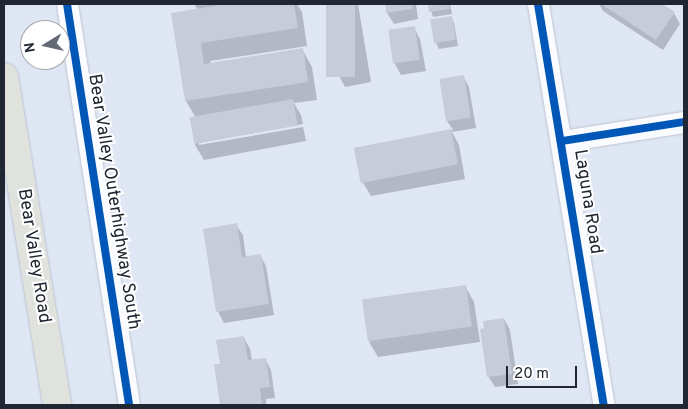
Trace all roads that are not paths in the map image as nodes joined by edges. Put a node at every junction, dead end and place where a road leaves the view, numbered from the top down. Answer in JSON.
{"nodes":[{"id":1,"x":67,"y":4,"type":"edge"},
{"id":2,"x":538,"y":4,"type":"edge"},
{"id":3,"x":4,"y":76,"type":"edge"},
{"id":4,"x":684,"y":122,"type":"edge"},
{"id":5,"x":562,"y":141,"type":"junction"},
{"id":6,"x":57,"y":405,"type":"edge"},
{"id":7,"x":130,"y":405,"type":"edge"},
{"id":8,"x":604,"y":405,"type":"edge"}],
"edges":[{"from":1,"to":7,"type":"street","name":"Bear Valley Outerhighway South"},
{"from":2,"to":5,"type":"street","name":"Laguna Road"},
{"from":3,"to":6,"type":"main road","name":"Bear Valley Road"},
{"from":4,"to":5,"type":"street"},
{"from":5,"to":8,"type":"street","name":"Laguna Road"}]}
